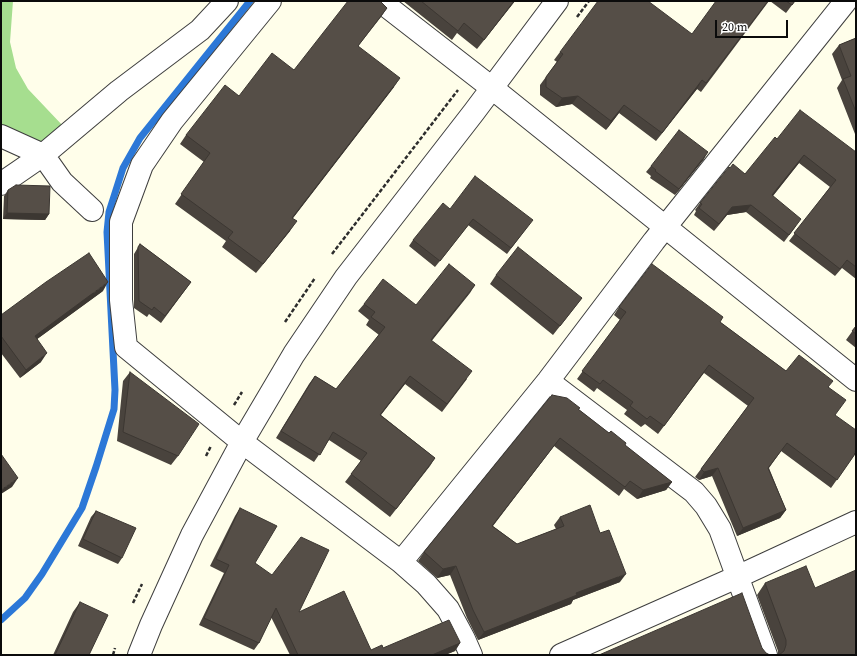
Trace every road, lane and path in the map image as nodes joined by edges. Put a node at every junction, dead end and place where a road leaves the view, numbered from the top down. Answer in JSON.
{"nodes":[{"id":1,"x":226,"y":1,"type":"edge"},
{"id":2,"x":270,"y":1,"type":"edge"},
{"id":3,"x":380,"y":1,"type":"edge"},
{"id":4,"x":557,"y":1,"type":"edge"},
{"id":5,"x":846,"y":1,"type":"edge"},
{"id":6,"x":492,"y":88,"type":"junction"},
{"id":7,"x":1,"y":136,"type":"edge"},
{"id":8,"x":43,"y":154,"type":"junction"},
{"id":9,"x":1,"y":184,"type":"edge"},
{"id":10,"x":92,"y":210,"type":"dead end"},
{"id":11,"x":665,"y":228,"type":"junction"},
{"id":12,"x":856,"y":380,"type":"edge"},
{"id":13,"x":548,"y":381,"type":"junction"},
{"id":14,"x":242,"y":442,"type":"junction"},
{"id":15,"x":856,"y":522,"type":"edge"},
{"id":16,"x":401,"y":562,"type":"junction"},
{"id":17,"x":737,"y":577,"type":"junction"},
{"id":18,"x":139,"y":655,"type":"edge"},
{"id":19,"x":471,"y":655,"type":"edge"},
{"id":20,"x":561,"y":655,"type":"edge"},
{"id":21,"x":766,"y":655,"type":"edge"}],
"edges":[{"from":1,"to":8,"type":"street"},
{"from":2,"to":14,"type":"street"},
{"from":3,"to":6,"type":"street"},
{"from":4,"to":6,"type":"street"},
{"from":5,"to":11,"type":"street"},
{"from":6,"to":11,"type":"street"},
{"from":6,"to":14,"type":"street"},
{"from":7,"to":8,"type":"street"},
{"from":8,"to":9,"type":"street"},
{"from":8,"to":10,"type":"street"},
{"from":11,"to":12,"type":"street"},
{"from":11,"to":13,"type":"street"},
{"from":13,"to":16,"type":"street"},
{"from":13,"to":17,"type":"street"},
{"from":14,"to":16,"type":"street"},
{"from":14,"to":18,"type":"street"},
{"from":15,"to":17,"type":"street"},
{"from":16,"to":19,"type":"street"},
{"from":17,"to":20,"type":"street"},
{"from":17,"to":21,"type":"street"}]}
